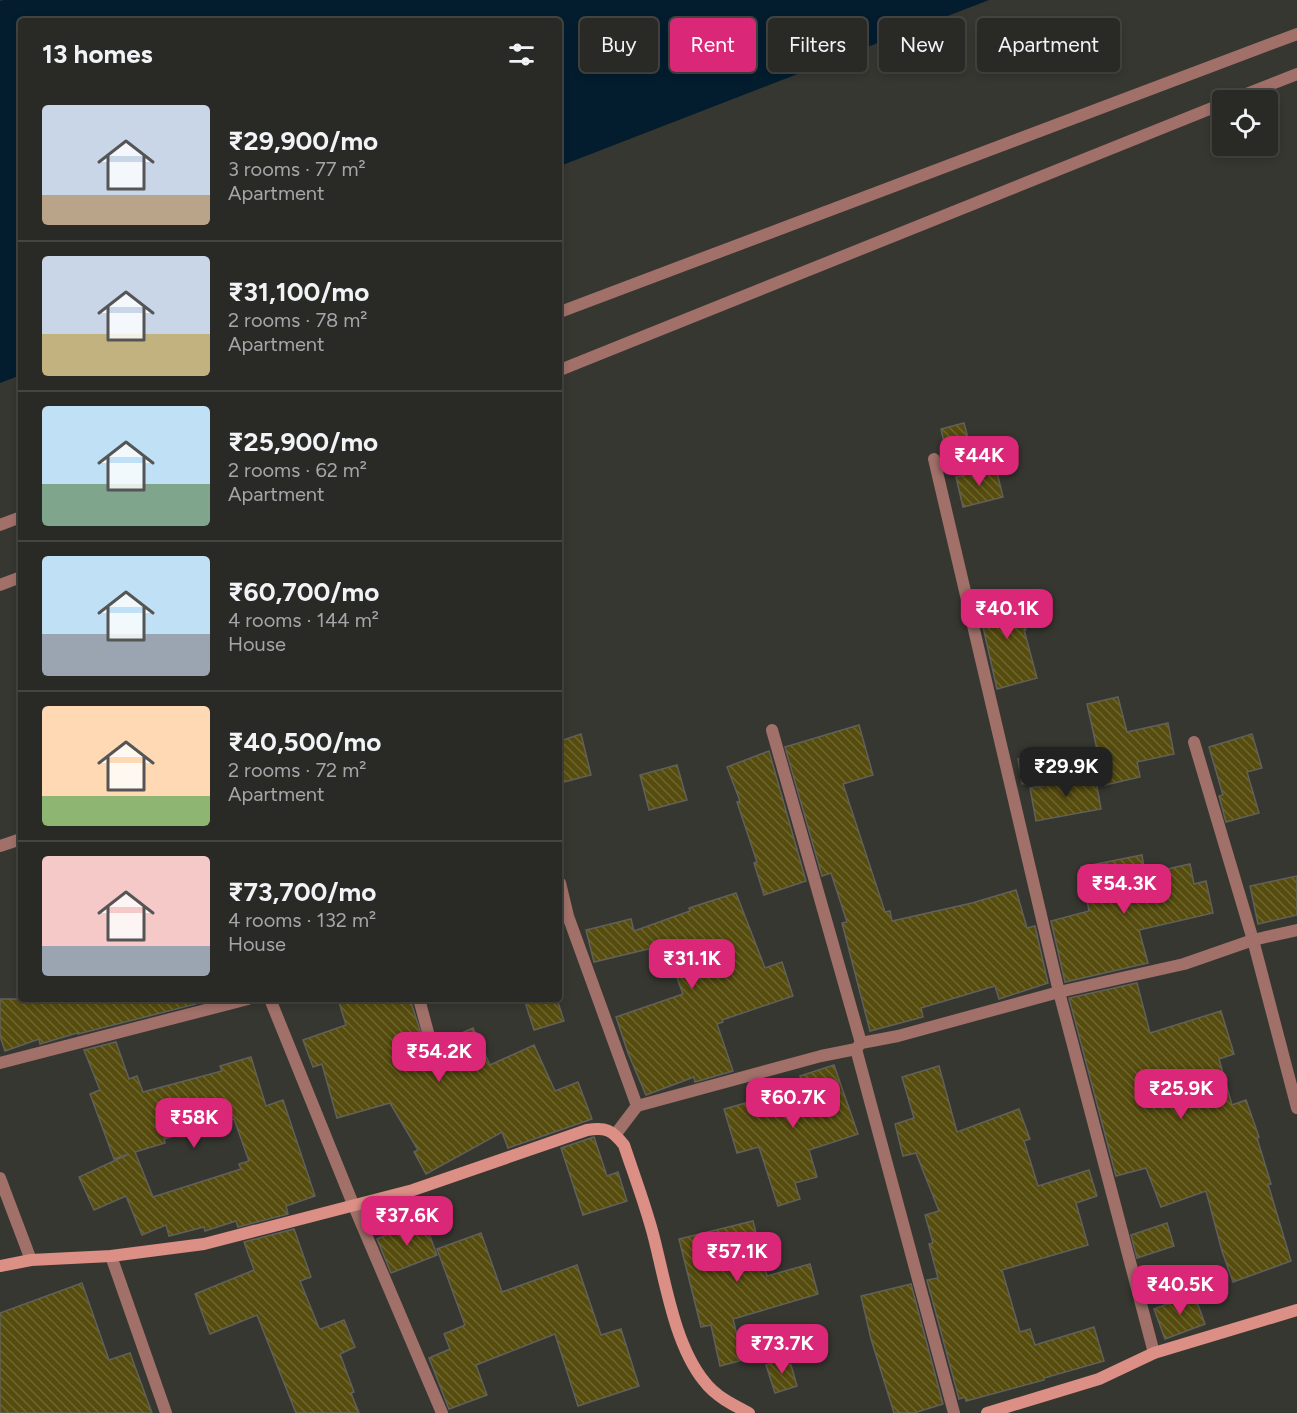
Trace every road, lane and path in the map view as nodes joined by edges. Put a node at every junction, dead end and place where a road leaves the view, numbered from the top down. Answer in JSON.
{"nodes":[{"id":1,"x":1297,"y":34,"type":"edge"},
{"id":2,"x":1297,"y":74,"type":"edge"},
{"id":3,"x":1256,"y":90,"type":"edge"},
{"id":4,"x":1212,"y":108,"type":"edge"},
{"id":5,"x":562,"y":311,"type":"edge"},
{"id":6,"x":562,"y":369,"type":"edge"},
{"id":7,"x":934,"y":459,"type":"dead end"},
{"id":8,"x":18,"y":517,"type":"edge"},
{"id":9,"x":0,"y":525,"type":"edge"},
{"id":10,"x":18,"y":578,"type":"edge"},
{"id":11,"x":0,"y":585,"type":"edge"},
{"id":12,"x":772,"y":730,"type":"dead end"},
{"id":13,"x":1194,"y":742,"type":"dead end"},
{"id":14,"x":18,"y":840,"type":"edge"},
{"id":15,"x":0,"y":846,"type":"edge"},
{"id":16,"x":562,"y":900,"type":"edge"},
{"id":17,"x":564,"y":917,"type":"edge"},
{"id":18,"x":1297,"y":930,"type":"edge"},
{"id":19,"x":1253,"y":940,"type":"junction"},
{"id":20,"x":1059,"y":992,"type":"junction"},
{"id":21,"x":235,"y":1002,"type":"edge"},
{"id":22,"x":271,"y":1002,"type":"edge"},
{"id":23,"x":420,"y":1002,"type":"edge"},
{"id":24,"x":429,"y":1036,"type":"dead end"},
{"id":25,"x":859,"y":1046,"type":"junction"},
{"id":26,"x":0,"y":1063,"type":"edge"},
{"id":27,"x":637,"y":1106,"type":"junction"},
{"id":28,"x":1297,"y":1108,"type":"edge"},
{"id":29,"x":615,"y":1135,"type":"junction"},
{"id":30,"x":0,"y":1178,"type":"edge"},
{"id":31,"x":353,"y":1204,"type":"junction"},
{"id":32,"x":111,"y":1256,"type":"junction"},
{"id":33,"x":31,"y":1260,"type":"junction"},
{"id":34,"x":0,"y":1266,"type":"edge"},
{"id":35,"x":1297,"y":1310,"type":"edge"},
{"id":36,"x":1154,"y":1353,"type":"junction"},
{"id":37,"x":166,"y":1413,"type":"edge"},
{"id":38,"x":442,"y":1413,"type":"edge"},
{"id":39,"x":749,"y":1413,"type":"edge"},
{"id":40,"x":954,"y":1413,"type":"edge"},
{"id":41,"x":987,"y":1413,"type":"edge"}],
"edges":[{"from":1,"to":5,"type":"street"},
{"from":2,"to":3,"type":"street"},
{"from":4,"to":6,"type":"street"},
{"from":7,"to":20,"type":"street"},
{"from":8,"to":9,"type":"street"},
{"from":10,"to":11,"type":"street"},
{"from":12,"to":25,"type":"street"},
{"from":13,"to":19,"type":"street"},
{"from":14,"to":15,"type":"street"},
{"from":16,"to":17,"type":"street"},
{"from":17,"to":27,"type":"street"},
{"from":18,"to":19,"type":"street"},
{"from":19,"to":20,"type":"street"},
{"from":19,"to":28,"type":"street"},
{"from":20,"to":25,"type":"street"},
{"from":20,"to":36,"type":"street"},
{"from":21,"to":26,"type":"street"},
{"from":22,"to":31,"type":"street"},
{"from":23,"to":24,"type":"street"},
{"from":25,"to":27,"type":"street"},
{"from":25,"to":40,"type":"street"},
{"from":27,"to":29,"type":"street"},
{"from":29,"to":31,"type":"main road"},
{"from":29,"to":39,"type":"main road"},
{"from":30,"to":33,"type":"street"},
{"from":31,"to":32,"type":"main road"},
{"from":31,"to":38,"type":"street"},
{"from":32,"to":33,"type":"main road"},
{"from":32,"to":37,"type":"street"},
{"from":33,"to":34,"type":"main road"},
{"from":35,"to":36,"type":"main road"},
{"from":36,"to":41,"type":"main road"}]}
